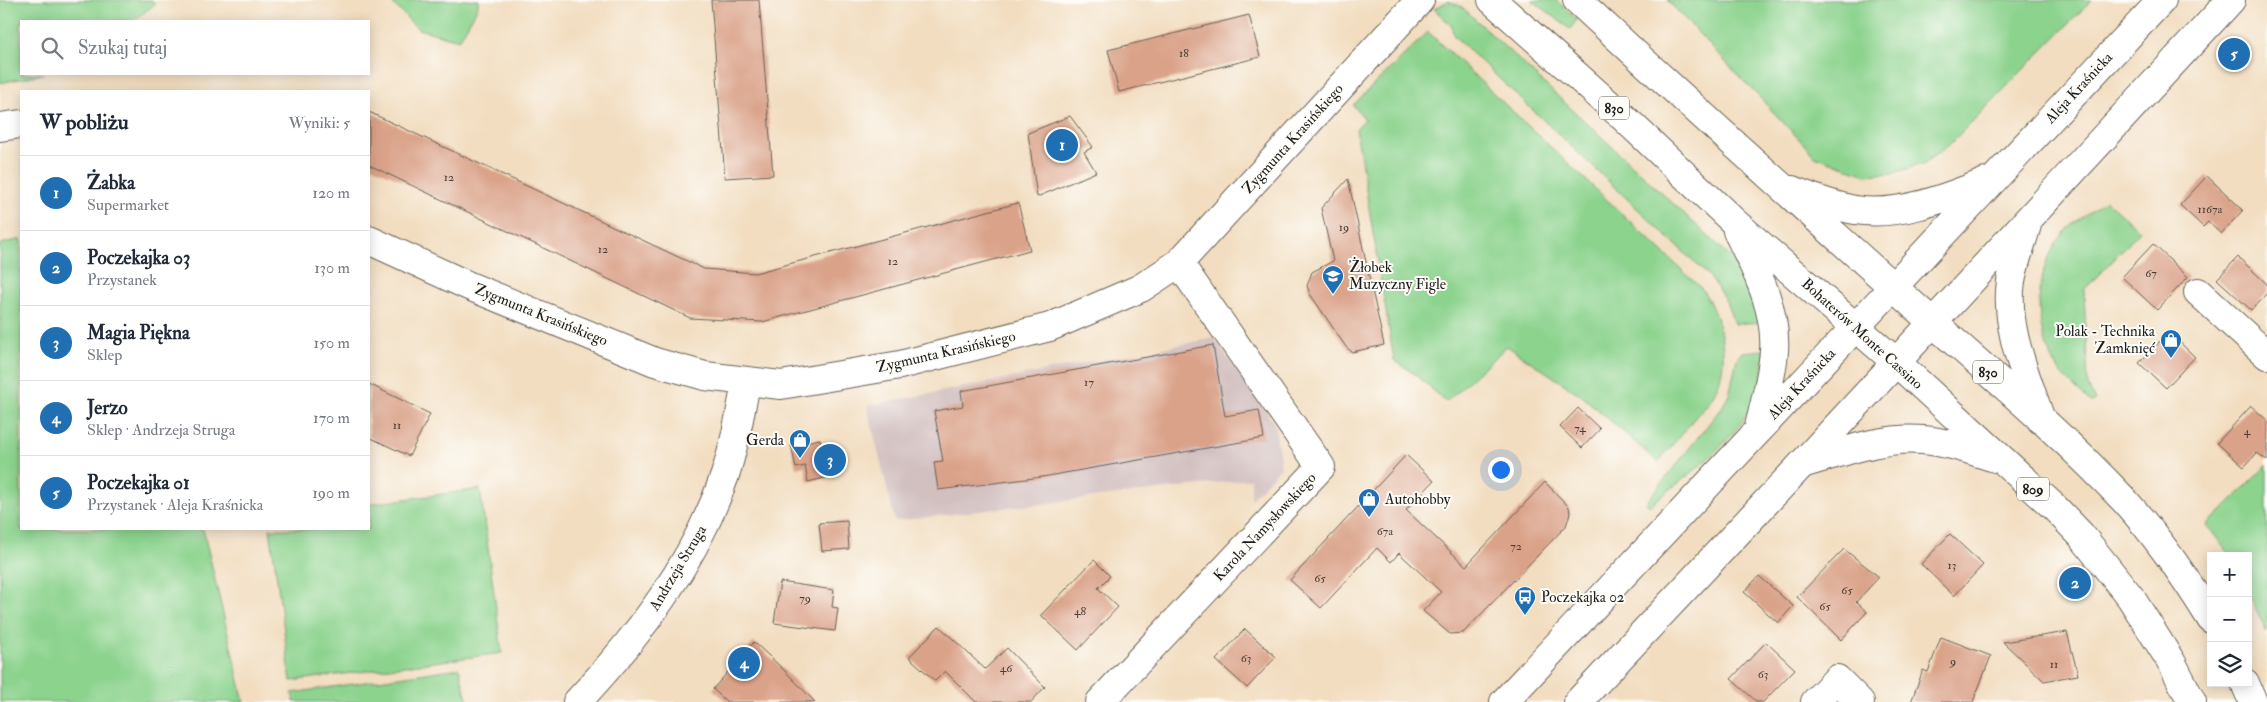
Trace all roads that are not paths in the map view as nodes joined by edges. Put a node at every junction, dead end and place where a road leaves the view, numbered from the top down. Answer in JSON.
{"nodes":[{"id":1,"x":1420,"y":0,"type":"edge"},
{"id":2,"x":1492,"y":0,"type":"edge"},
{"id":3,"x":1577,"y":0,"type":"edge"},
{"id":4,"x":2162,"y":0,"type":"edge"},
{"id":5,"x":2232,"y":0,"type":"edge"},
{"id":6,"x":20,"y":124,"type":"edge"},
{"id":7,"x":0,"y":127,"type":"edge"},
{"id":8,"x":1992,"y":180,"type":"junction"},
{"id":9,"x":1775,"y":183,"type":"junction"},
{"id":10,"x":2029,"y":219,"type":"junction"},
{"id":11,"x":1732,"y":220,"type":"junction"},
{"id":12,"x":370,"y":240,"type":"edge"},
{"id":13,"x":1180,"y":263,"type":"junction"},
{"id":14,"x":1893,"y":287,"type":"junction"},
{"id":15,"x":2198,"y":292,"type":"dead end"},
{"id":16,"x":1933,"y":323,"type":"junction"},
{"id":17,"x":1854,"y":327,"type":"junction"},
{"id":18,"x":2263,"y":342,"type":"edge"},
{"id":19,"x":1896,"y":362,"type":"junction"},
{"id":20,"x":746,"y":383,"type":"junction"},
{"id":21,"x":2042,"y":422,"type":"junction"},
{"id":22,"x":1757,"y":432,"type":"junction"},
{"id":23,"x":2000,"y":460,"type":"junction"},
{"id":24,"x":1802,"y":464,"type":"junction"},
{"id":25,"x":2207,"y":613,"type":"edge"},
{"id":26,"x":2247,"y":687,"type":"edge"},
{"id":27,"x":576,"y":702,"type":"edge"},
{"id":28,"x":1100,"y":702,"type":"edge"},
{"id":29,"x":1504,"y":702,"type":"edge"},
{"id":30,"x":1578,"y":702,"type":"edge"},
{"id":31,"x":1815,"y":702,"type":"edge"},
{"id":32,"x":1860,"y":702,"type":"edge"},
{"id":33,"x":2192,"y":702,"type":"edge"},
{"id":34,"x":2253,"y":702,"type":"edge"}],
"edges":[{"from":1,"to":13,"type":"main road","name":"Zygmunta Krasińskiego"},
{"from":2,"to":11,"type":"main road","name":"Bohaterów Monte Cassino","number":"830"},
{"from":3,"to":9,"type":"main road","number":"830"},
{"from":4,"to":8,"type":"main road","name":"Aleja Kraśnicka"},
{"from":5,"to":10,"type":"main road"},
{"from":6,"to":7,"type":"main road"},
{"from":8,"to":9,"type":"main road"},
{"from":8,"to":14,"type":"main road","name":"Aleja Kraśnicka"},
{"from":9,"to":14,"type":"main road","number":"830"},
{"from":10,"to":16,"type":"main road"},
{"from":10,"to":21,"type":"main road"},
{"from":11,"to":17,"type":"main road","name":"Bohaterów Monte Cassino","number":"830"},
{"from":11,"to":22,"type":"main road"},
{"from":12,"to":20,"type":"main road","name":"Zygmunta Krasińskiego"},
{"from":13,"to":20,"type":"main road","name":"Zygmunta Krasińskiego"},
{"from":13,"to":28,"type":"main road","name":"Karola Namysłowskiego"},
{"from":14,"to":16,"type":"main road","number":"830"},
{"from":14,"to":17,"type":"main road","name":"Aleja Kraśnicka"},
{"from":15,"to":18,"type":"main road"},
{"from":16,"to":19,"type":"main road"},
{"from":16,"to":21,"type":"main road","number":"830"},
{"from":17,"to":19,"type":"main road","name":"Bohaterów Monte Cassino","number":"809"},
{"from":17,"to":22,"type":"main road","name":"Aleja Kraśnicka"},
{"from":19,"to":23,"type":"main road","name":"Bohaterów Monte Cassino","number":"809"},
{"from":19,"to":24,"type":"main road"},
{"from":20,"to":27,"type":"main road","name":"Andrzeja Struga"},
{"from":21,"to":25,"type":"main road"},
{"from":22,"to":29,"type":"main road","name":"Aleja Kraśnicka"},
{"from":23,"to":24,"type":"main road"},
{"from":23,"to":33,"type":"main road","name":"Bohaterów Monte Cassino","number":"809"},
{"from":24,"to":30,"type":"main road"},
{"from":26,"to":34,"type":"main road"},
{"from":31,"to":32,"type":"main road"}]}
